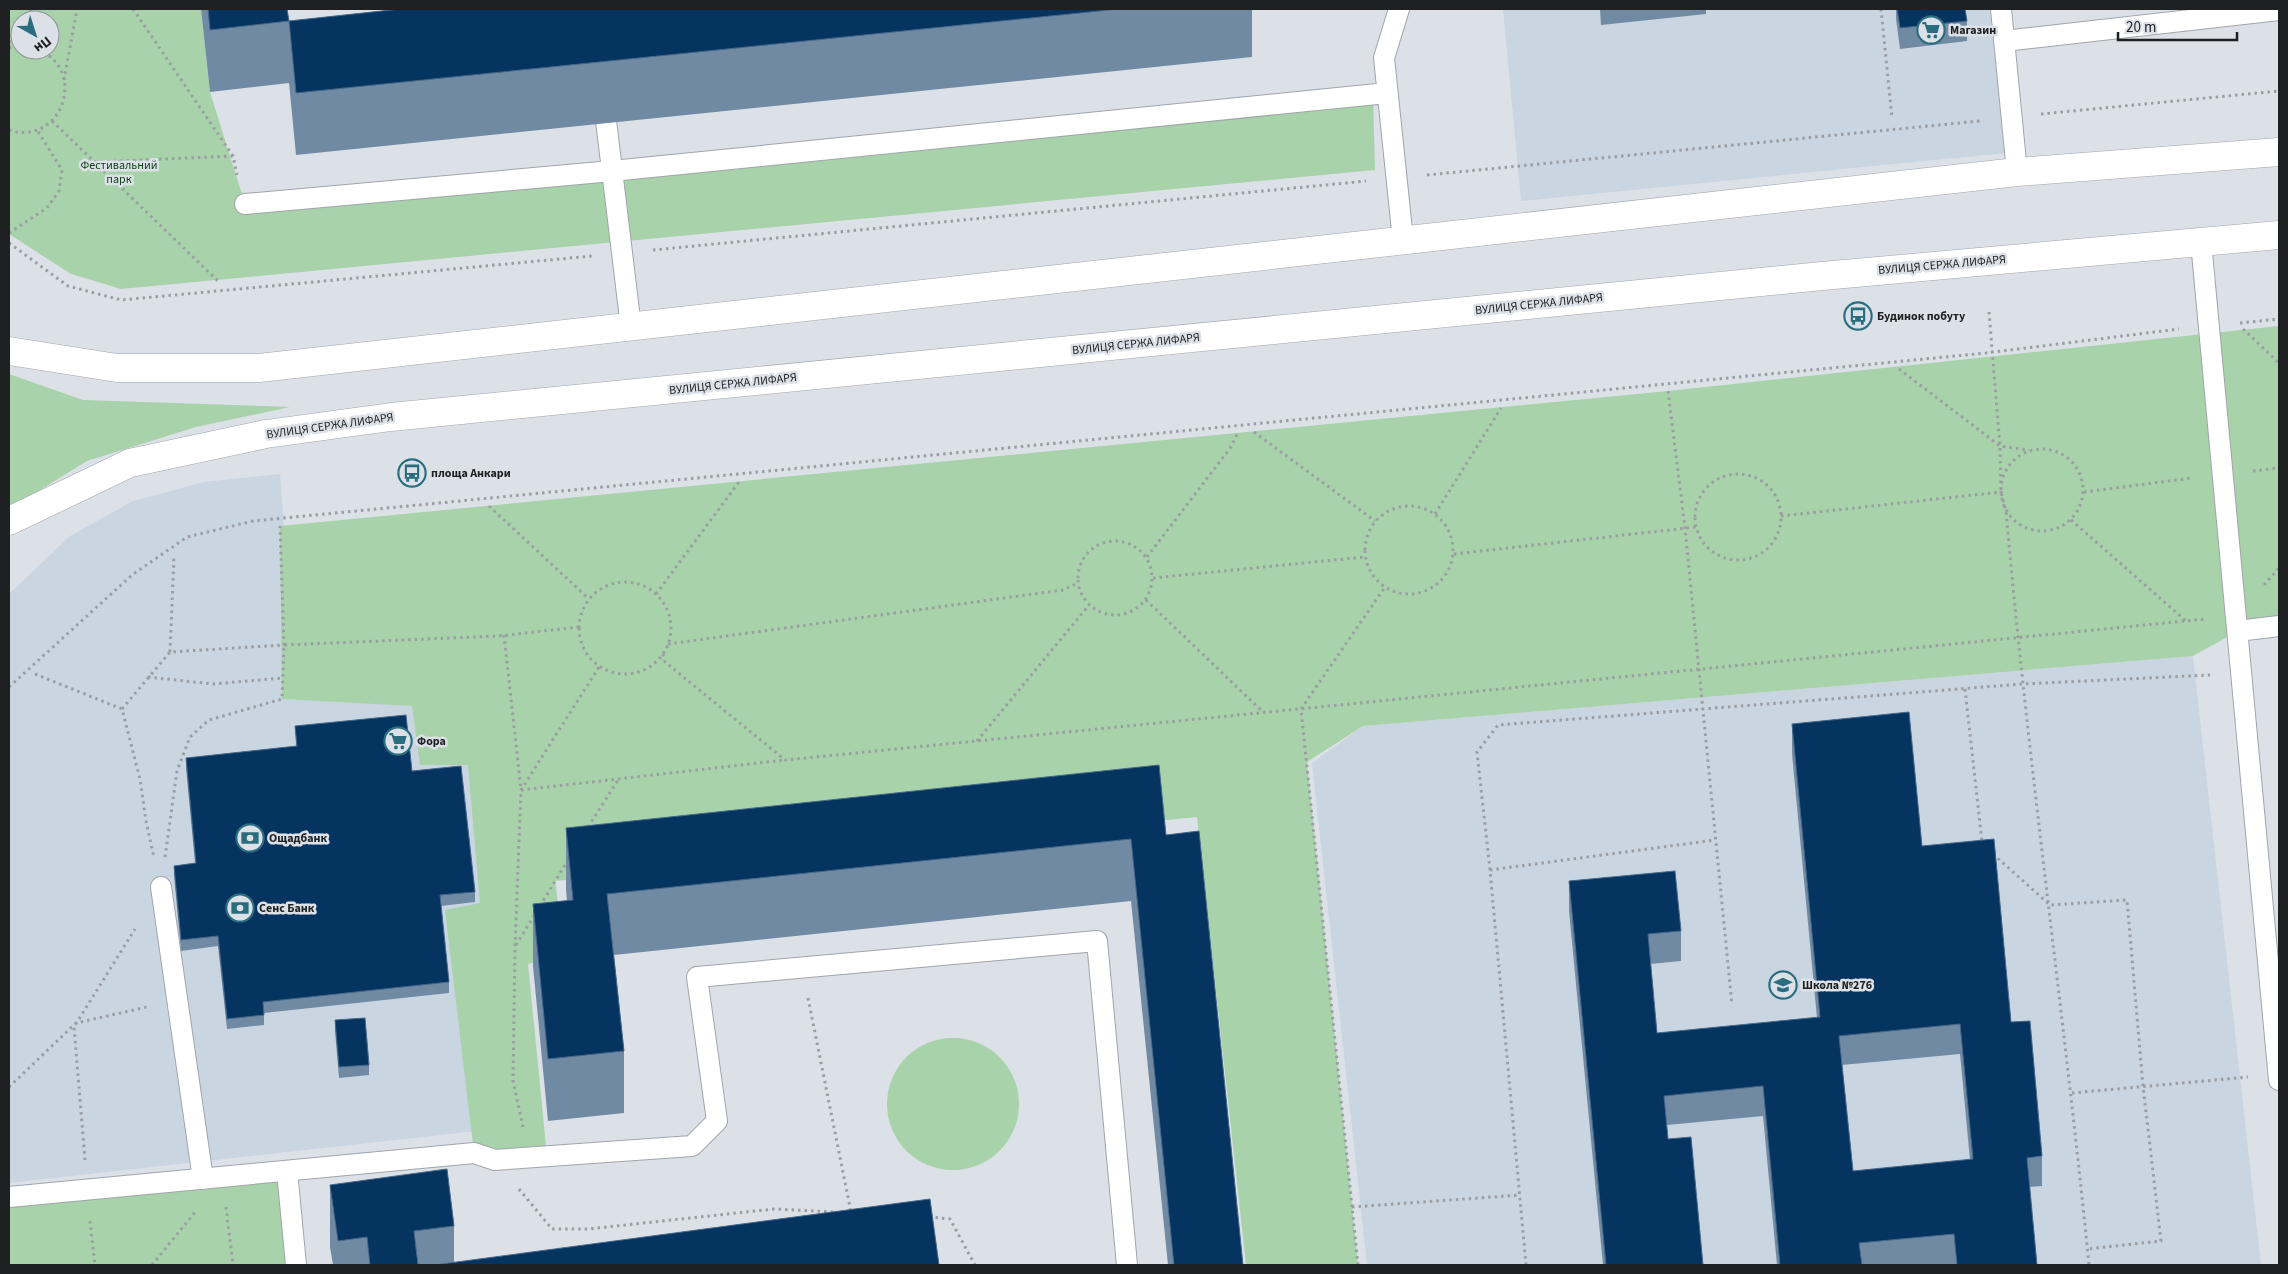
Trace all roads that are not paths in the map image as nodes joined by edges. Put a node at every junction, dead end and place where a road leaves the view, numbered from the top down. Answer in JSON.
{"nodes":[{"id":1,"x":1399,"y":9,"type":"edge"},
{"id":2,"x":2000,"y":9,"type":"edge"},
{"id":3,"x":2279,"y":10,"type":"edge"},
{"id":4,"x":2004,"y":41,"type":"junction"},
{"id":5,"x":600,"y":76,"type":"edge"},
{"id":6,"x":1388,"y":92,"type":"junction"},
{"id":7,"x":2279,"y":152,"type":"edge"},
{"id":8,"x":612,"y":171,"type":"junction"},
{"id":9,"x":2017,"y":172,"type":"junction"},
{"id":10,"x":245,"y":204,"type":"road end"},
{"id":11,"x":2279,"y":235,"type":"edge"},
{"id":12,"x":1403,"y":240,"type":"junction"},
{"id":13,"x":2201,"y":242,"type":"junction"},
{"id":14,"x":631,"y":327,"type":"junction"},
{"id":15,"x":9,"y":351,"type":"edge"},
{"id":16,"x":9,"y":521,"type":"edge"},
{"id":17,"x":2237,"y":624,"type":"junction"},
{"id":18,"x":2279,"y":626,"type":"edge"},
{"id":19,"x":161,"y":886,"type":"road end"},
{"id":20,"x":2279,"y":1074,"type":"edge"},
{"id":21,"x":2279,"y":1080,"type":"edge"},
{"id":22,"x":287,"y":1171,"type":"junction"},
{"id":23,"x":213,"y":1178,"type":"junction"},
{"id":24,"x":9,"y":1197,"type":"edge"},
{"id":25,"x":296,"y":1265,"type":"edge"},
{"id":26,"x":1127,"y":1265,"type":"edge"}],
"edges":[{"from":1,"to":6,"type":"lane"},
{"from":2,"to":4,"type":"lane"},
{"from":3,"to":4,"type":"lane"},
{"from":4,"to":9,"type":"lane"},
{"from":5,"to":8,"type":"lane"},
{"from":6,"to":8,"type":"lane"},
{"from":6,"to":12,"type":"lane"},
{"from":7,"to":9,"type":"street"},
{"from":8,"to":10,"type":"lane"},
{"from":8,"to":14,"type":"lane"},
{"from":9,"to":12,"type":"street"},
{"from":11,"to":13,"type":"street","name":"ВУЛИЦЯ СЕРЖА ЛИФАРЯ"},
{"from":12,"to":14,"type":"street"},
{"from":13,"to":16,"type":"street","name":"ВУЛИЦЯ СЕРЖА ЛИФАРЯ"},
{"from":13,"to":17,"type":"lane"},
{"from":14,"to":15,"type":"street"},
{"from":17,"to":18,"type":"lane"},
{"from":17,"to":20,"type":"lane"},
{"from":19,"to":23,"type":"lane"},
{"from":20,"to":21,"type":"lane"},
{"from":22,"to":23,"type":"lane"},
{"from":22,"to":25,"type":"lane"},
{"from":22,"to":26,"type":"lane"},
{"from":23,"to":24,"type":"lane"}]}
